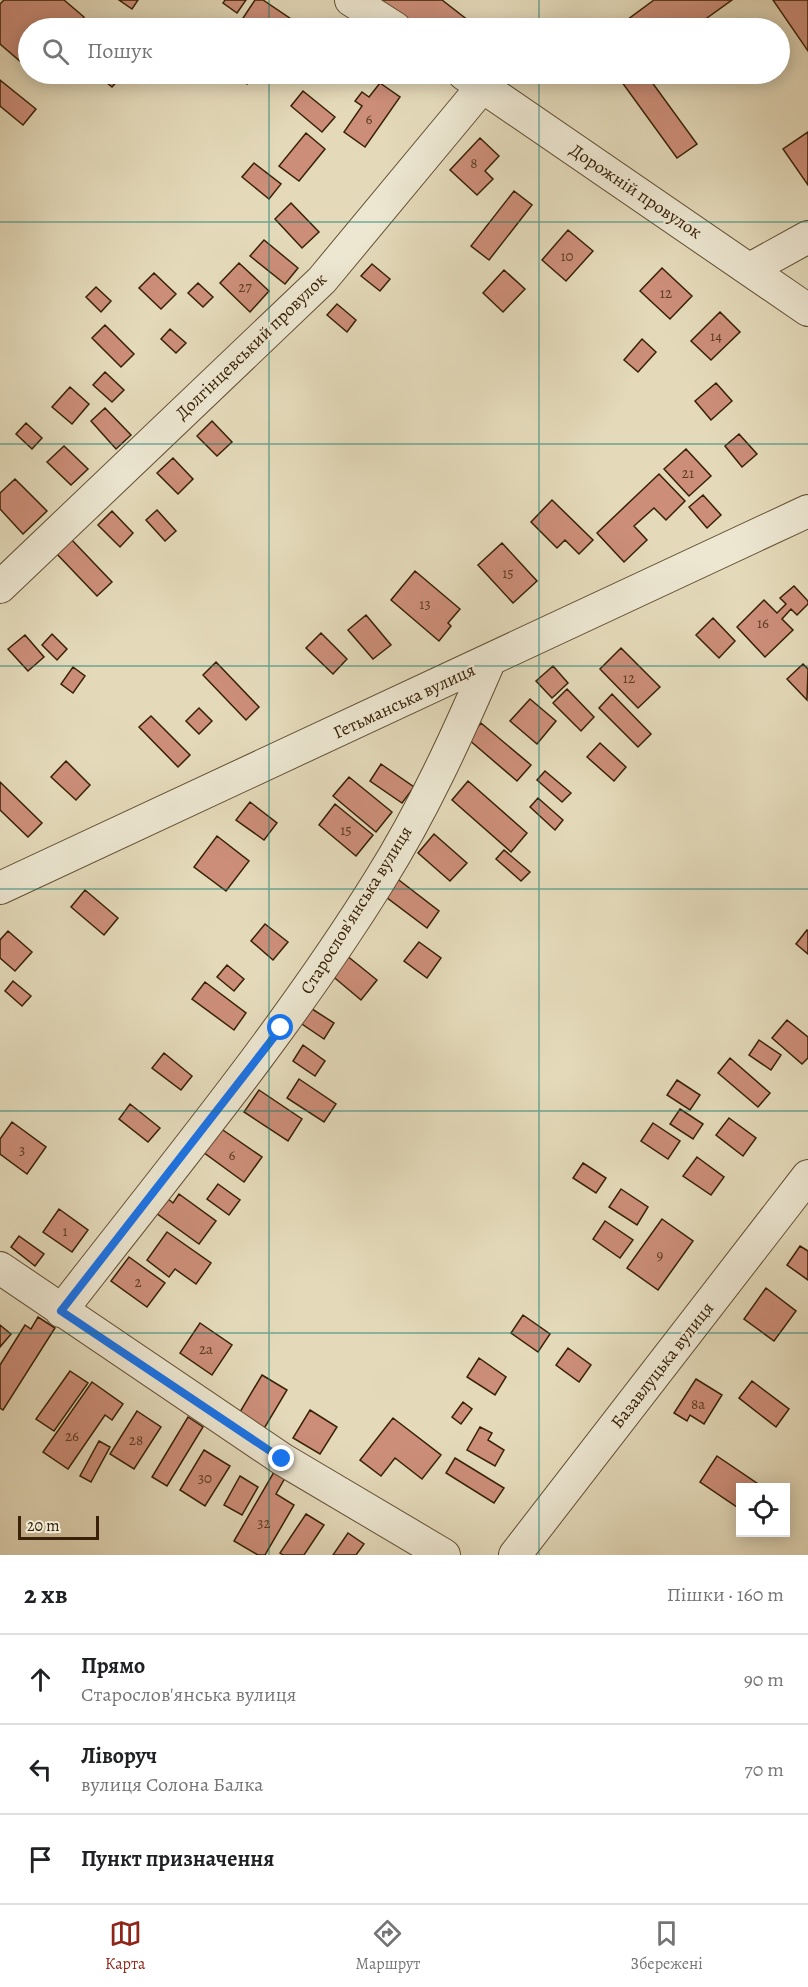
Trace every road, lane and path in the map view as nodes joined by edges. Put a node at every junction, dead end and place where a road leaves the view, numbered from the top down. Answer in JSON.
{"nodes":[{"id":1,"x":351,"y":0,"type":"edge"},
{"id":2,"x":379,"y":18,"type":"edge"},
{"id":3,"x":470,"y":84,"type":"edge"},
{"id":4,"x":479,"y":84,"type":"edge"},
{"id":5,"x":808,"y":237,"type":"edge"},
{"id":6,"x":750,"y":269,"type":"junction"},
{"id":7,"x":808,"y":310,"type":"edge"},
{"id":8,"x":808,"y":512,"type":"edge"},
{"id":9,"x":0,"y":587,"type":"edge"},
{"id":10,"x":489,"y":662,"type":"junction"},
{"id":11,"x":0,"y":888,"type":"edge"},
{"id":12,"x":808,"y":1176,"type":"edge"},
{"id":13,"x":0,"y":1268,"type":"edge"},
{"id":14,"x":61,"y":1311,"type":"junction"},
{"id":15,"x":444,"y":1555,"type":"edge"},
{"id":16,"x":515,"y":1555,"type":"edge"}],
"edges":[{"from":1,"to":2,"type":"street"},
{"from":3,"to":9,"type":"street","name":"Долгінцевський провулок"},
{"from":4,"to":6,"type":"street","name":"Дорожній провулок"},
{"from":5,"to":6,"type":"street"},
{"from":6,"to":7,"type":"street","name":"Дорожній провулок"},
{"from":8,"to":10,"type":"street","name":"Гетьманська вулиця"},
{"from":10,"to":11,"type":"street","name":"Гетьманська вулиця"},
{"from":10,"to":14,"type":"street","name":"Старослов'янська вулиця"},
{"from":12,"to":16,"type":"street","name":"Базавлуцька вулиця"},
{"from":13,"to":14,"type":"street"},
{"from":14,"to":15,"type":"street"}]}
